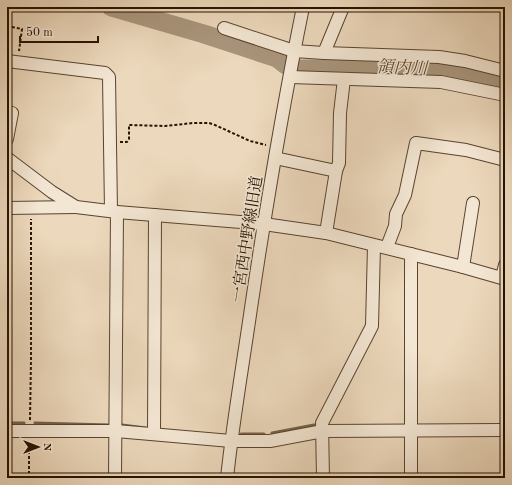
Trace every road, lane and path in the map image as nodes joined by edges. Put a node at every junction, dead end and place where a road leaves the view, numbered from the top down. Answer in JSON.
{"nodes":[{"id":1,"x":303,"y":7,"type":"edge"},
{"id":2,"x":343,"y":7,"type":"edge"},
{"id":3,"x":7,"y":26,"type":"edge"},
{"id":4,"x":224,"y":28,"type":"dead end"},
{"id":5,"x":294,"y":51,"type":"junction"},
{"id":6,"x":324,"y":53,"type":"junction"},
{"id":7,"x":13,"y":62,"type":"edge"},
{"id":8,"x":505,"y":71,"type":"edge"},
{"id":9,"x":290,"y":77,"type":"junction"},
{"id":10,"x":344,"y":79,"type":"junction"},
{"id":11,"x":505,"y":95,"type":"edge"},
{"id":12,"x":12,"y":113,"type":"dead end"},
{"id":13,"x":7,"y":139,"type":"edge"},
{"id":14,"x":109,"y":142,"type":"junction"},
{"id":15,"x":276,"y":153,"type":"junction"},
{"id":16,"x":7,"y":158,"type":"edge"},
{"id":17,"x":505,"y":160,"type":"edge"},
{"id":18,"x":336,"y":171,"type":"junction"},
{"id":19,"x":473,"y":203,"type":"dead end"},
{"id":20,"x":76,"y":206,"type":"junction"},
{"id":21,"x":7,"y":208,"type":"edge"},
{"id":22,"x":31,"y":208,"type":"junction"},
{"id":23,"x":114,"y":212,"type":"junction"},
{"id":24,"x":155,"y":215,"type":"junction"},
{"id":25,"x":264,"y":224,"type":"junction"},
{"id":26,"x":326,"y":233,"type":"junction"},
{"id":27,"x":374,"y":246,"type":"junction"},
{"id":28,"x":387,"y":247,"type":"junction"},
{"id":29,"x":411,"y":254,"type":"junction"},
{"id":30,"x":505,"y":265,"type":"edge"},
{"id":31,"x":463,"y":267,"type":"junction"},
{"id":32,"x":503,"y":278,"type":"edge"},
{"id":33,"x":505,"y":430,"type":"edge"},
{"id":34,"x":7,"y":431,"type":"edge"},
{"id":35,"x":29,"y":431,"type":"junction"},
{"id":36,"x":116,"y":431,"type":"junction"},
{"id":37,"x":324,"y":431,"type":"junction"},
{"id":38,"x":411,"y":431,"type":"junction"},
{"id":39,"x":154,"y":434,"type":"junction"},
{"id":40,"x":231,"y":441,"type":"junction"},
{"id":41,"x":29,"y":478,"type":"edge"},
{"id":42,"x":115,"y":478,"type":"edge"},
{"id":43,"x":227,"y":478,"type":"edge"},
{"id":44,"x":323,"y":478,"type":"edge"},
{"id":45,"x":411,"y":478,"type":"edge"}],
"edges":[{"from":1,"to":5,"type":"street","name":"一宮西中野線旧道"},
{"from":2,"to":6,"type":"street"},
{"from":3,"to":7,"type":"path"},
{"from":4,"to":5,"type":"street"},
{"from":5,"to":6,"type":"street"},
{"from":5,"to":9,"type":"street","name":"一宮西中野線旧道"},
{"from":6,"to":8,"type":"street"},
{"from":7,"to":14,"type":"street"},
{"from":9,"to":10,"type":"street"},
{"from":9,"to":15,"type":"street","name":"一宮西中野線旧道"},
{"from":10,"to":11,"type":"street"},
{"from":10,"to":18,"type":"street"},
{"from":12,"to":13,"type":"street"},
{"from":14,"to":15,"type":"path"},
{"from":14,"to":23,"type":"street"},
{"from":15,"to":18,"type":"street"},
{"from":15,"to":25,"type":"street","name":"一宮西中野線旧道"},
{"from":16,"to":20,"type":"street"},
{"from":17,"to":28,"type":"street"},
{"from":18,"to":26,"type":"street"},
{"from":19,"to":31,"type":"street"},
{"from":20,"to":22,"type":"street"},
{"from":20,"to":23,"type":"street"},
{"from":21,"to":22,"type":"street"},
{"from":22,"to":35,"type":"path"},
{"from":23,"to":24,"type":"street"},
{"from":23,"to":36,"type":"street"},
{"from":24,"to":25,"type":"street"},
{"from":24,"to":39,"type":"street"},
{"from":25,"to":26,"type":"street"},
{"from":25,"to":40,"type":"street","name":"一宮西中野線旧道"},
{"from":26,"to":27,"type":"street"},
{"from":27,"to":28,"type":"street"},
{"from":27,"to":37,"type":"street"},
{"from":28,"to":29,"type":"street"},
{"from":29,"to":31,"type":"street"},
{"from":29,"to":38,"type":"street"},
{"from":30,"to":32,"type":"street"},
{"from":31,"to":32,"type":"street"},
{"from":33,"to":38,"type":"street"},
{"from":34,"to":35,"type":"street"},
{"from":35,"to":36,"type":"street"},
{"from":35,"to":41,"type":"path"},
{"from":36,"to":39,"type":"street"},
{"from":36,"to":42,"type":"street"},
{"from":37,"to":38,"type":"street"},
{"from":37,"to":40,"type":"street"},
{"from":37,"to":44,"type":"street"},
{"from":38,"to":45,"type":"street"},
{"from":39,"to":40,"type":"street"},
{"from":40,"to":43,"type":"street","name":"一宮西中野線旧道"}]}
